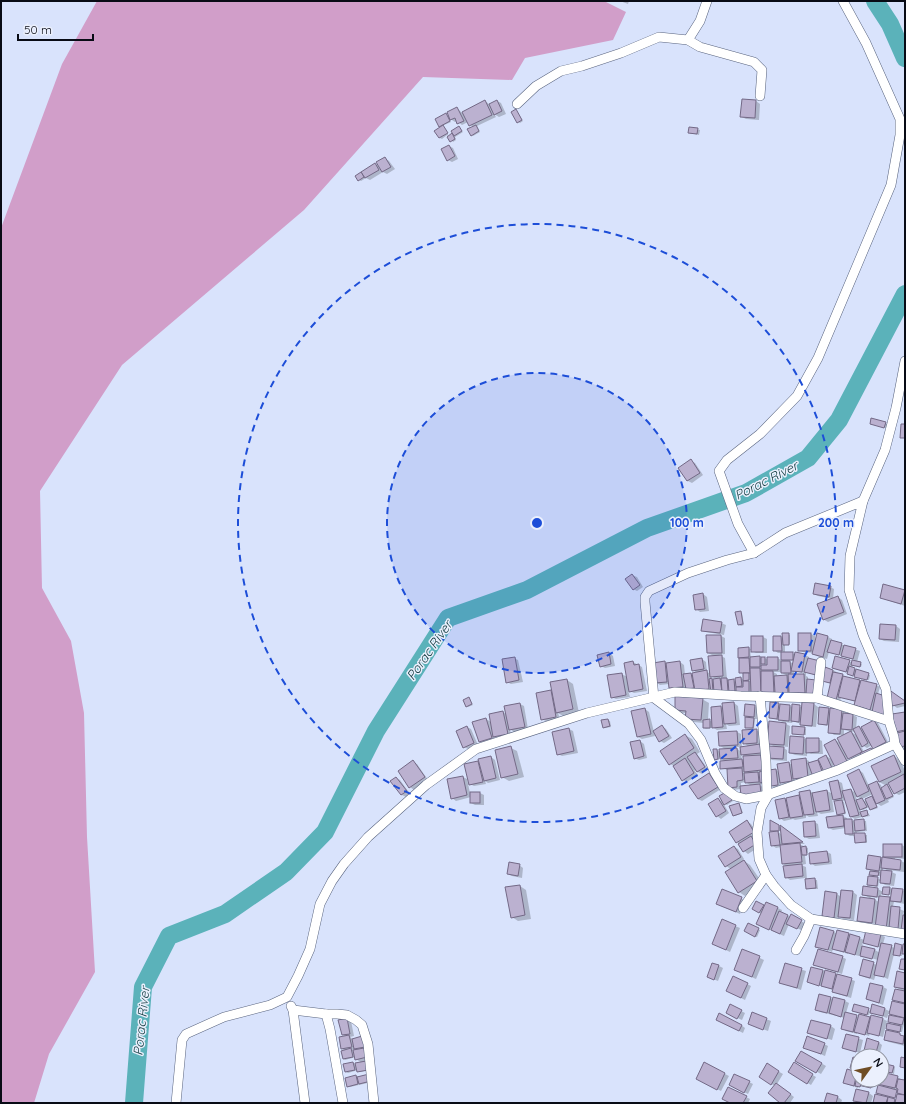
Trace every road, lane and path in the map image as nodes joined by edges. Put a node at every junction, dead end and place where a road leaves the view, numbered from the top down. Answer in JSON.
{"nodes":[{"id":1,"x":707,"y":1,"type":"edge"},
{"id":2,"x":843,"y":1,"type":"edge"},
{"id":3,"x":688,"y":40,"type":"junction"},
{"id":4,"x":760,"y":96,"type":"dead end"},
{"id":5,"x":517,"y":104,"type":"dead end"},
{"id":6,"x":905,"y":362,"type":"edge"},
{"id":7,"x":863,"y":502,"type":"junction"},
{"id":8,"x":754,"y":553,"type":"junction"},
{"id":9,"x":821,"y":662,"type":"dead end"},
{"id":10,"x":760,"y":696,"type":"junction"},
{"id":11,"x":654,"y":698,"type":"junction"},
{"id":12,"x":817,"y":698,"type":"junction"},
{"id":13,"x":890,"y":721,"type":"junction"},
{"id":14,"x":895,"y":744,"type":"junction"},
{"id":15,"x":905,"y":761,"type":"edge"},
{"id":16,"x":768,"y":794,"type":"junction"},
{"id":17,"x":766,"y":875,"type":"junction"},
{"id":18,"x":743,"y":908,"type":"dead end"},
{"id":19,"x":811,"y":919,"type":"junction"},
{"id":20,"x":905,"y":934,"type":"edge"},
{"id":21,"x":796,"y":950,"type":"dead end"},
{"id":22,"x":287,"y":997,"type":"junction"},
{"id":23,"x":293,"y":1010,"type":"junction"},
{"id":24,"x":326,"y":1014,"type":"junction"},
{"id":25,"x":176,"y":1103,"type":"edge"},
{"id":26,"x":305,"y":1103,"type":"edge"},
{"id":27,"x":343,"y":1103,"type":"edge"},
{"id":28,"x":374,"y":1103,"type":"edge"}],
"edges":[{"from":1,"to":3,"type":"street"},
{"from":2,"to":8,"type":"street"},
{"from":3,"to":4,"type":"street"},
{"from":3,"to":5,"type":"street"},
{"from":6,"to":7,"type":"street"},
{"from":7,"to":8,"type":"street"},
{"from":7,"to":13,"type":"street"},
{"from":8,"to":11,"type":"street"},
{"from":9,"to":12,"type":"street"},
{"from":10,"to":11,"type":"street"},
{"from":10,"to":12,"type":"street"},
{"from":10,"to":16,"type":"street"},
{"from":11,"to":16,"type":"street"},
{"from":11,"to":22,"type":"street"},
{"from":12,"to":13,"type":"street"},
{"from":13,"to":14,"type":"street"},
{"from":14,"to":15,"type":"street"},
{"from":14,"to":16,"type":"street"},
{"from":16,"to":17,"type":"street"},
{"from":17,"to":18,"type":"street"},
{"from":17,"to":19,"type":"street"},
{"from":19,"to":20,"type":"street"},
{"from":19,"to":21,"type":"street"},
{"from":22,"to":23,"type":"street"},
{"from":22,"to":25,"type":"street"},
{"from":23,"to":24,"type":"street"},
{"from":23,"to":26,"type":"street"},
{"from":24,"to":27,"type":"street"},
{"from":24,"to":28,"type":"street"}]}
